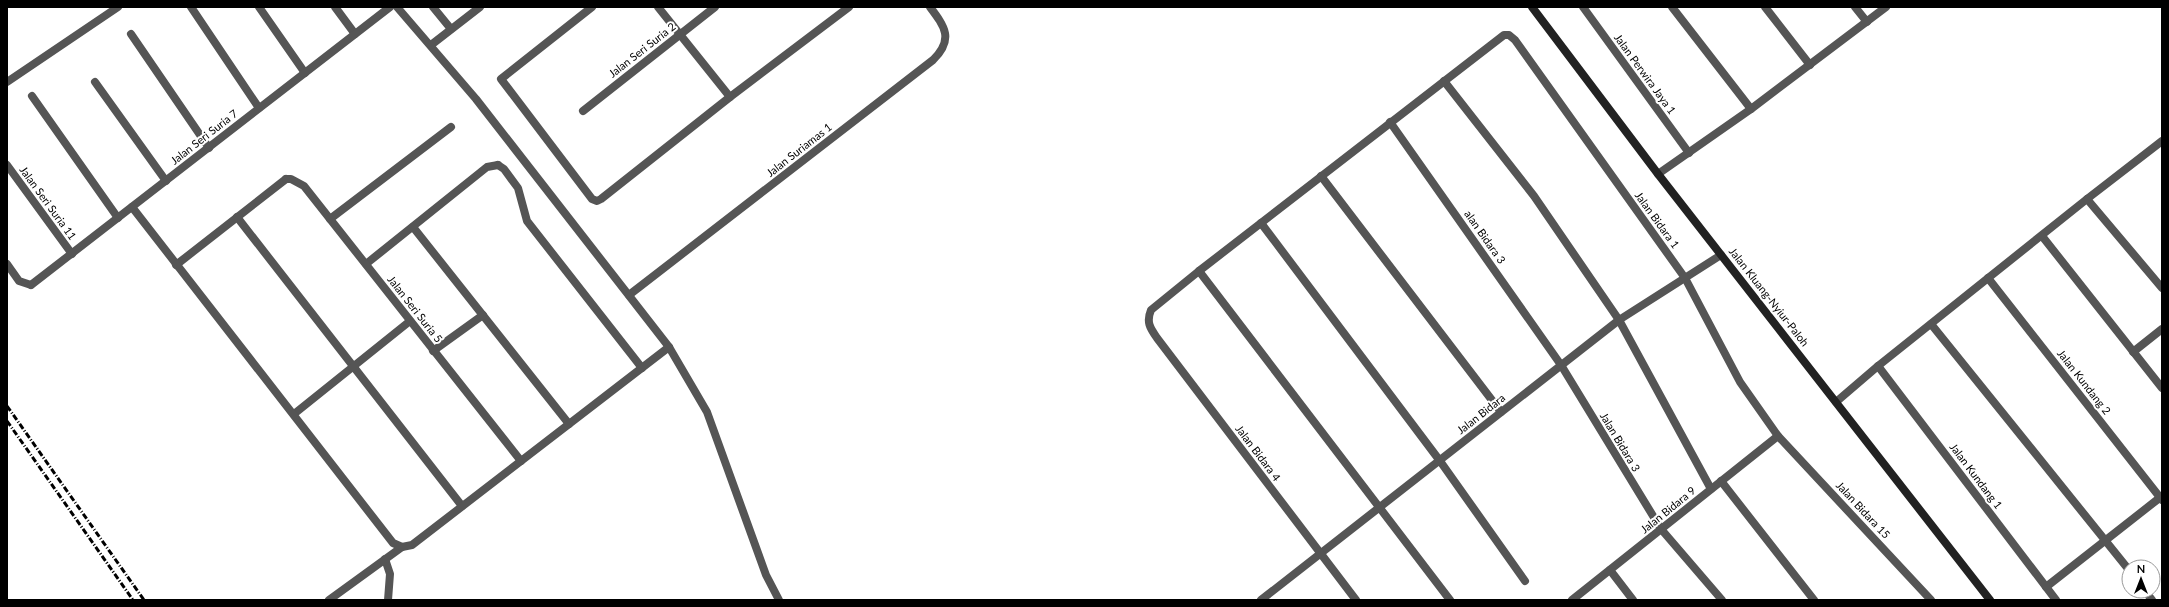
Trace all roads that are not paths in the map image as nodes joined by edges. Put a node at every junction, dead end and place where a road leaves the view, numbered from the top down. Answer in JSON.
{"nodes":[{"id":1,"x":118,"y":7,"type":"edge"},
{"id":2,"x":191,"y":7,"type":"edge"},
{"id":3,"x":259,"y":7,"type":"edge"},
{"id":4,"x":336,"y":7,"type":"edge"},
{"id":5,"x":390,"y":7,"type":"edge"},
{"id":6,"x":397,"y":7,"type":"edge"},
{"id":7,"x":433,"y":7,"type":"edge"},
{"id":8,"x":480,"y":7,"type":"edge"},
{"id":9,"x":592,"y":7,"type":"edge"},
{"id":10,"x":658,"y":7,"type":"edge"},
{"id":11,"x":715,"y":7,"type":"edge"},
{"id":12,"x":849,"y":7,"type":"edge"},
{"id":13,"x":930,"y":7,"type":"edge"},
{"id":14,"x":1532,"y":7,"type":"edge"},
{"id":15,"x":1583,"y":7,"type":"edge"},
{"id":16,"x":1672,"y":7,"type":"edge"},
{"id":17,"x":1765,"y":7,"type":"edge"},
{"id":18,"x":1855,"y":7,"type":"edge"},
{"id":19,"x":1886,"y":7,"type":"edge"},
{"id":20,"x":839,"y":10,"type":"edge"},
{"id":21,"x":1867,"y":22,"type":"junction"},
{"id":22,"x":451,"y":29,"type":"junction"},
{"id":23,"x":131,"y":34,"type":"dead end"},
{"id":24,"x":355,"y":34,"type":"junction"},
{"id":25,"x":679,"y":35,"type":"junction"},
{"id":26,"x":431,"y":45,"type":"junction"},
{"id":27,"x":1810,"y":65,"type":"junction"},
{"id":28,"x":305,"y":73,"type":"junction"},
{"id":29,"x":1444,"y":80,"type":"junction"},
{"id":30,"x":7,"y":82,"type":"edge"},
{"id":31,"x":95,"y":82,"type":"dead end"},
{"id":32,"x":32,"y":96,"type":"dead end"},
{"id":33,"x":730,"y":97,"type":"junction"},
{"id":34,"x":259,"y":108,"type":"junction"},
{"id":35,"x":1751,"y":109,"type":"junction"},
{"id":36,"x":582,"y":111,"type":"dead end"},
{"id":37,"x":1390,"y":122,"type":"junction"},
{"id":38,"x":451,"y":127,"type":"dead end"},
{"id":39,"x":2162,"y":141,"type":"edge"},
{"id":40,"x":209,"y":148,"type":"junction"},
{"id":41,"x":1689,"y":153,"type":"junction"},
{"id":42,"x":7,"y":165,"type":"edge"},
{"id":43,"x":1658,"y":174,"type":"junction"},
{"id":44,"x":1321,"y":176,"type":"junction"},
{"id":45,"x":166,"y":181,"type":"junction"},
{"id":46,"x":2086,"y":199,"type":"junction"},
{"id":47,"x":132,"y":207,"type":"junction"},
{"id":48,"x":118,"y":218,"type":"junction"},
{"id":49,"x":237,"y":218,"type":"junction"},
{"id":50,"x":330,"y":219,"type":"junction"},
{"id":51,"x":1261,"y":223,"type":"junction"},
{"id":52,"x":413,"y":227,"type":"junction"},
{"id":53,"x":2042,"y":236,"type":"junction"},
{"id":54,"x":72,"y":254,"type":"junction"},
{"id":55,"x":1721,"y":255,"type":"junction"},
{"id":56,"x":7,"y":264,"type":"edge"},
{"id":57,"x":366,"y":264,"type":"junction"},
{"id":58,"x":176,"y":265,"type":"junction"},
{"id":59,"x":1199,"y":271,"type":"junction"},
{"id":60,"x":1685,"y":278,"type":"junction"},
{"id":61,"x":1988,"y":278,"type":"junction"},
{"id":62,"x":2162,"y":288,"type":"edge"},
{"id":63,"x":629,"y":295,"type":"junction"},
{"id":64,"x":483,"y":315,"type":"junction"},
{"id":65,"x":1619,"y":320,"type":"junction"},
{"id":66,"x":410,"y":321,"type":"junction"},
{"id":67,"x":1931,"y":324,"type":"junction"},
{"id":68,"x":2162,"y":329,"type":"edge"},
{"id":69,"x":670,"y":347,"type":"junction"},
{"id":70,"x":433,"y":351,"type":"junction"},
{"id":71,"x":2133,"y":352,"type":"junction"},
{"id":72,"x":1562,"y":365,"type":"junction"},
{"id":73,"x":353,"y":366,"type":"junction"},
{"id":74,"x":1878,"y":366,"type":"junction"},
{"id":75,"x":642,"y":368,"type":"junction"},
{"id":76,"x":2162,"y":388,"type":"edge"},
{"id":77,"x":1836,"y":402,"type":"junction"},
{"id":78,"x":1501,"y":412,"type":"junction"},
{"id":79,"x":294,"y":414,"type":"junction"},
{"id":80,"x":569,"y":424,"type":"junction"},
{"id":81,"x":1778,"y":436,"type":"junction"},
{"id":82,"x":521,"y":461,"type":"junction"},
{"id":83,"x":1440,"y":461,"type":"junction"},
{"id":84,"x":1721,"y":481,"type":"junction"},
{"id":85,"x":1711,"y":489,"type":"junction"},
{"id":86,"x":2161,"y":498,"type":"edge"},
{"id":87,"x":462,"y":506,"type":"junction"},
{"id":88,"x":1379,"y":509,"type":"junction"},
{"id":89,"x":1661,"y":529,"type":"junction"},
{"id":90,"x":2106,"y":540,"type":"junction"},
{"id":91,"x":402,"y":547,"type":"junction"},
{"id":92,"x":1320,"y":554,"type":"junction"},
{"id":93,"x":385,"y":559,"type":"junction"},
{"id":94,"x":2121,"y":560,"type":"edge"},
{"id":95,"x":1610,"y":570,"type":"junction"},
{"id":96,"x":1525,"y":581,"type":"dead end"},
{"id":97,"x":2046,"y":587,"type":"junction"},
{"id":98,"x":1264,"y":599,"type":"edge"},
{"id":99,"x":329,"y":600,"type":"edge"},
{"id":100,"x":388,"y":600,"type":"edge"},
{"id":101,"x":779,"y":600,"type":"edge"},
{"id":102,"x":1356,"y":600,"type":"edge"},
{"id":103,"x":1450,"y":600,"type":"edge"},
{"id":104,"x":1572,"y":600,"type":"edge"},
{"id":105,"x":1633,"y":600,"type":"edge"},
{"id":106,"x":1722,"y":600,"type":"edge"},
{"id":107,"x":1814,"y":600,"type":"edge"},
{"id":108,"x":1931,"y":600,"type":"edge"},
{"id":109,"x":1990,"y":600,"type":"edge"},
{"id":110,"x":2056,"y":600,"type":"edge"}],
"edges":[{"from":1,"to":30,"type":"street"},
{"from":2,"to":34,"type":"street"},
{"from":3,"to":28,"type":"street"},
{"from":4,"to":24,"type":"street"},
{"from":5,"to":24,"type":"street","name":"Jalan Seri Suria 7"},
{"from":6,"to":26,"type":"street"},
{"from":7,"to":22,"type":"street"},
{"from":8,"to":22,"type":"street"},
{"from":9,"to":33,"type":"street"},
{"from":10,"to":25,"type":"street"},
{"from":11,"to":25,"type":"street","name":"Jalan Seri Suria 2"},
{"from":12,"to":20,"type":"street"},
{"from":13,"to":63,"type":"street","name":"Jalan Suriamas 1"},
{"from":14,"to":43,"type":"street","name":"Jalan Kluang-Nyiur-Paloh"},
{"from":15,"to":41,"type":"street","name":"Jalan Perwira Jaya 1"},
{"from":16,"to":35,"type":"street"},
{"from":17,"to":27,"type":"street"},
{"from":18,"to":21,"type":"street"},
{"from":19,"to":21,"type":"street"},
{"from":20,"to":33,"type":"street"},
{"from":21,"to":27,"type":"street"},
{"from":22,"to":26,"type":"street"},
{"from":23,"to":40,"type":"street"},
{"from":24,"to":28,"type":"street","name":"Jalan Seri Suria 7"},
{"from":25,"to":33,"type":"street"},
{"from":25,"to":36,"type":"street","name":"Jalan Seri Suria 2"},
{"from":26,"to":63,"type":"street"},
{"from":27,"to":35,"type":"street"},
{"from":28,"to":34,"type":"street","name":"Jalan Seri Suria 7"},
{"from":29,"to":37,"type":"street"},
{"from":29,"to":60,"type":"street","name":"Jalan Bidara 1"},
{"from":29,"to":65,"type":"street"},
{"from":31,"to":45,"type":"street"},
{"from":32,"to":48,"type":"street"},
{"from":34,"to":40,"type":"street","name":"Jalan Seri Suria 7"},
{"from":35,"to":41,"type":"street"},
{"from":37,"to":44,"type":"street"},
{"from":37,"to":72,"type":"street","name":"alan Bidara 3"},
{"from":38,"to":50,"type":"street"},
{"from":39,"to":46,"type":"street"},
{"from":40,"to":45,"type":"street","name":"Jalan Seri Suria 7"},
{"from":41,"to":43,"type":"street"},
{"from":42,"to":54,"type":"street","name":"Jalan Seri Suria 11"},
{"from":43,"to":55,"type":"street","name":"Jalan Kluang-Nyiur-Paloh"},
{"from":44,"to":51,"type":"street"},
{"from":44,"to":78,"type":"street"},
{"from":45,"to":47,"type":"street","name":"Jalan Seri Suria 7"},
{"from":46,"to":53,"type":"street"},
{"from":46,"to":62,"type":"street"},
{"from":47,"to":48,"type":"street","name":"Jalan Seri Suria 7"},
{"from":47,"to":58,"type":"street"},
{"from":48,"to":54,"type":"street","name":"Jalan Seri Suria 7"},
{"from":49,"to":50,"type":"street","name":"Jalan Seri Suria 5"},
{"from":49,"to":58,"type":"street"},
{"from":49,"to":73,"type":"street"},
{"from":50,"to":57,"type":"street","name":"Jalan Seri Suria 5"},
{"from":51,"to":59,"type":"street"},
{"from":51,"to":83,"type":"street"},
{"from":52,"to":57,"type":"street"},
{"from":52,"to":64,"type":"street"},
{"from":52,"to":75,"type":"street"},
{"from":53,"to":61,"type":"street"},
{"from":53,"to":71,"type":"street"},
{"from":54,"to":56,"type":"street","name":"Jalan Seri Suria 7"},
{"from":55,"to":60,"type":"street","name":"Jalan Bidara"},
{"from":55,"to":77,"type":"street","name":"Jalan Kluang-Nyiur-Paloh"},
{"from":57,"to":66,"type":"street","name":"Jalan Seri Suria 5"},
{"from":58,"to":79,"type":"street"},
{"from":59,"to":88,"type":"street"},
{"from":59,"to":92,"type":"street","name":"Jalan Bidara 4"},
{"from":60,"to":65,"type":"street","name":"Jalan Bidara"},
{"from":60,"to":81,"type":"street","name":"Jalan Bidara 1"},
{"from":61,"to":67,"type":"street"},
{"from":61,"to":86,"type":"street","name":"Jalan Kundang 2"},
{"from":63,"to":69,"type":"street"},
{"from":64,"to":70,"type":"street"},
{"from":64,"to":80,"type":"street"},
{"from":65,"to":72,"type":"street","name":"Jalan Bidara"},
{"from":65,"to":85,"type":"street"},
{"from":66,"to":70,"type":"street","name":"Jalan Seri Suria 5"},
{"from":66,"to":73,"type":"street"},
{"from":67,"to":74,"type":"street"},
{"from":67,"to":90,"type":"street"},
{"from":68,"to":71,"type":"street"},
{"from":69,"to":75,"type":"street"},
{"from":69,"to":101,"type":"street"},
{"from":70,"to":82,"type":"street","name":"Jalan Seri Suria 5"},
{"from":71,"to":76,"type":"street"},
{"from":72,"to":78,"type":"street","name":"Jalan Bidara"},
{"from":72,"to":89,"type":"street","name":"Jalan Bidara 3"},
{"from":73,"to":79,"type":"street"},
{"from":73,"to":87,"type":"street"},
{"from":74,"to":77,"type":"street"},
{"from":74,"to":97,"type":"street","name":"Jalan Kundang 1"},
{"from":75,"to":80,"type":"street"},
{"from":77,"to":109,"type":"street","name":"Jalan Kluang-Nyiur-Paloh"},
{"from":78,"to":83,"type":"street","name":"Jalan Bidara"},
{"from":79,"to":91,"type":"street"},
{"from":80,"to":82,"type":"street"},
{"from":81,"to":84,"type":"street","name":"Jalan Bidara 9"},
{"from":81,"to":108,"type":"street","name":"Jalan Bidara 15"},
{"from":82,"to":87,"type":"street"},
{"from":83,"to":88,"type":"street","name":"Jalan Bidara"},
{"from":83,"to":96,"type":"street"},
{"from":84,"to":85,"type":"street","name":"Jalan Bidara 9"},
{"from":84,"to":107,"type":"street"},
{"from":85,"to":89,"type":"street","name":"Jalan Bidara 9"},
{"from":86,"to":90,"type":"street"},
{"from":87,"to":91,"type":"street"},
{"from":88,"to":92,"type":"street","name":"Jalan Bidara"},
{"from":88,"to":103,"type":"street"},
{"from":89,"to":95,"type":"street","name":"Jalan Bidara 9"},
{"from":89,"to":106,"type":"street","name":"Jalan Bidara 3"},
{"from":90,"to":94,"type":"street"},
{"from":90,"to":97,"type":"street"},
{"from":91,"to":93,"type":"street"},
{"from":92,"to":98,"type":"street","name":"Jalan Bidara"},
{"from":92,"to":102,"type":"street","name":"Jalan Bidara 4"},
{"from":93,"to":99,"type":"street"},
{"from":93,"to":100,"type":"street"},
{"from":95,"to":104,"type":"street","name":"Jalan Bidara 9"},
{"from":95,"to":105,"type":"street"},
{"from":97,"to":110,"type":"street","name":"Jalan Kundang 1"}]}
